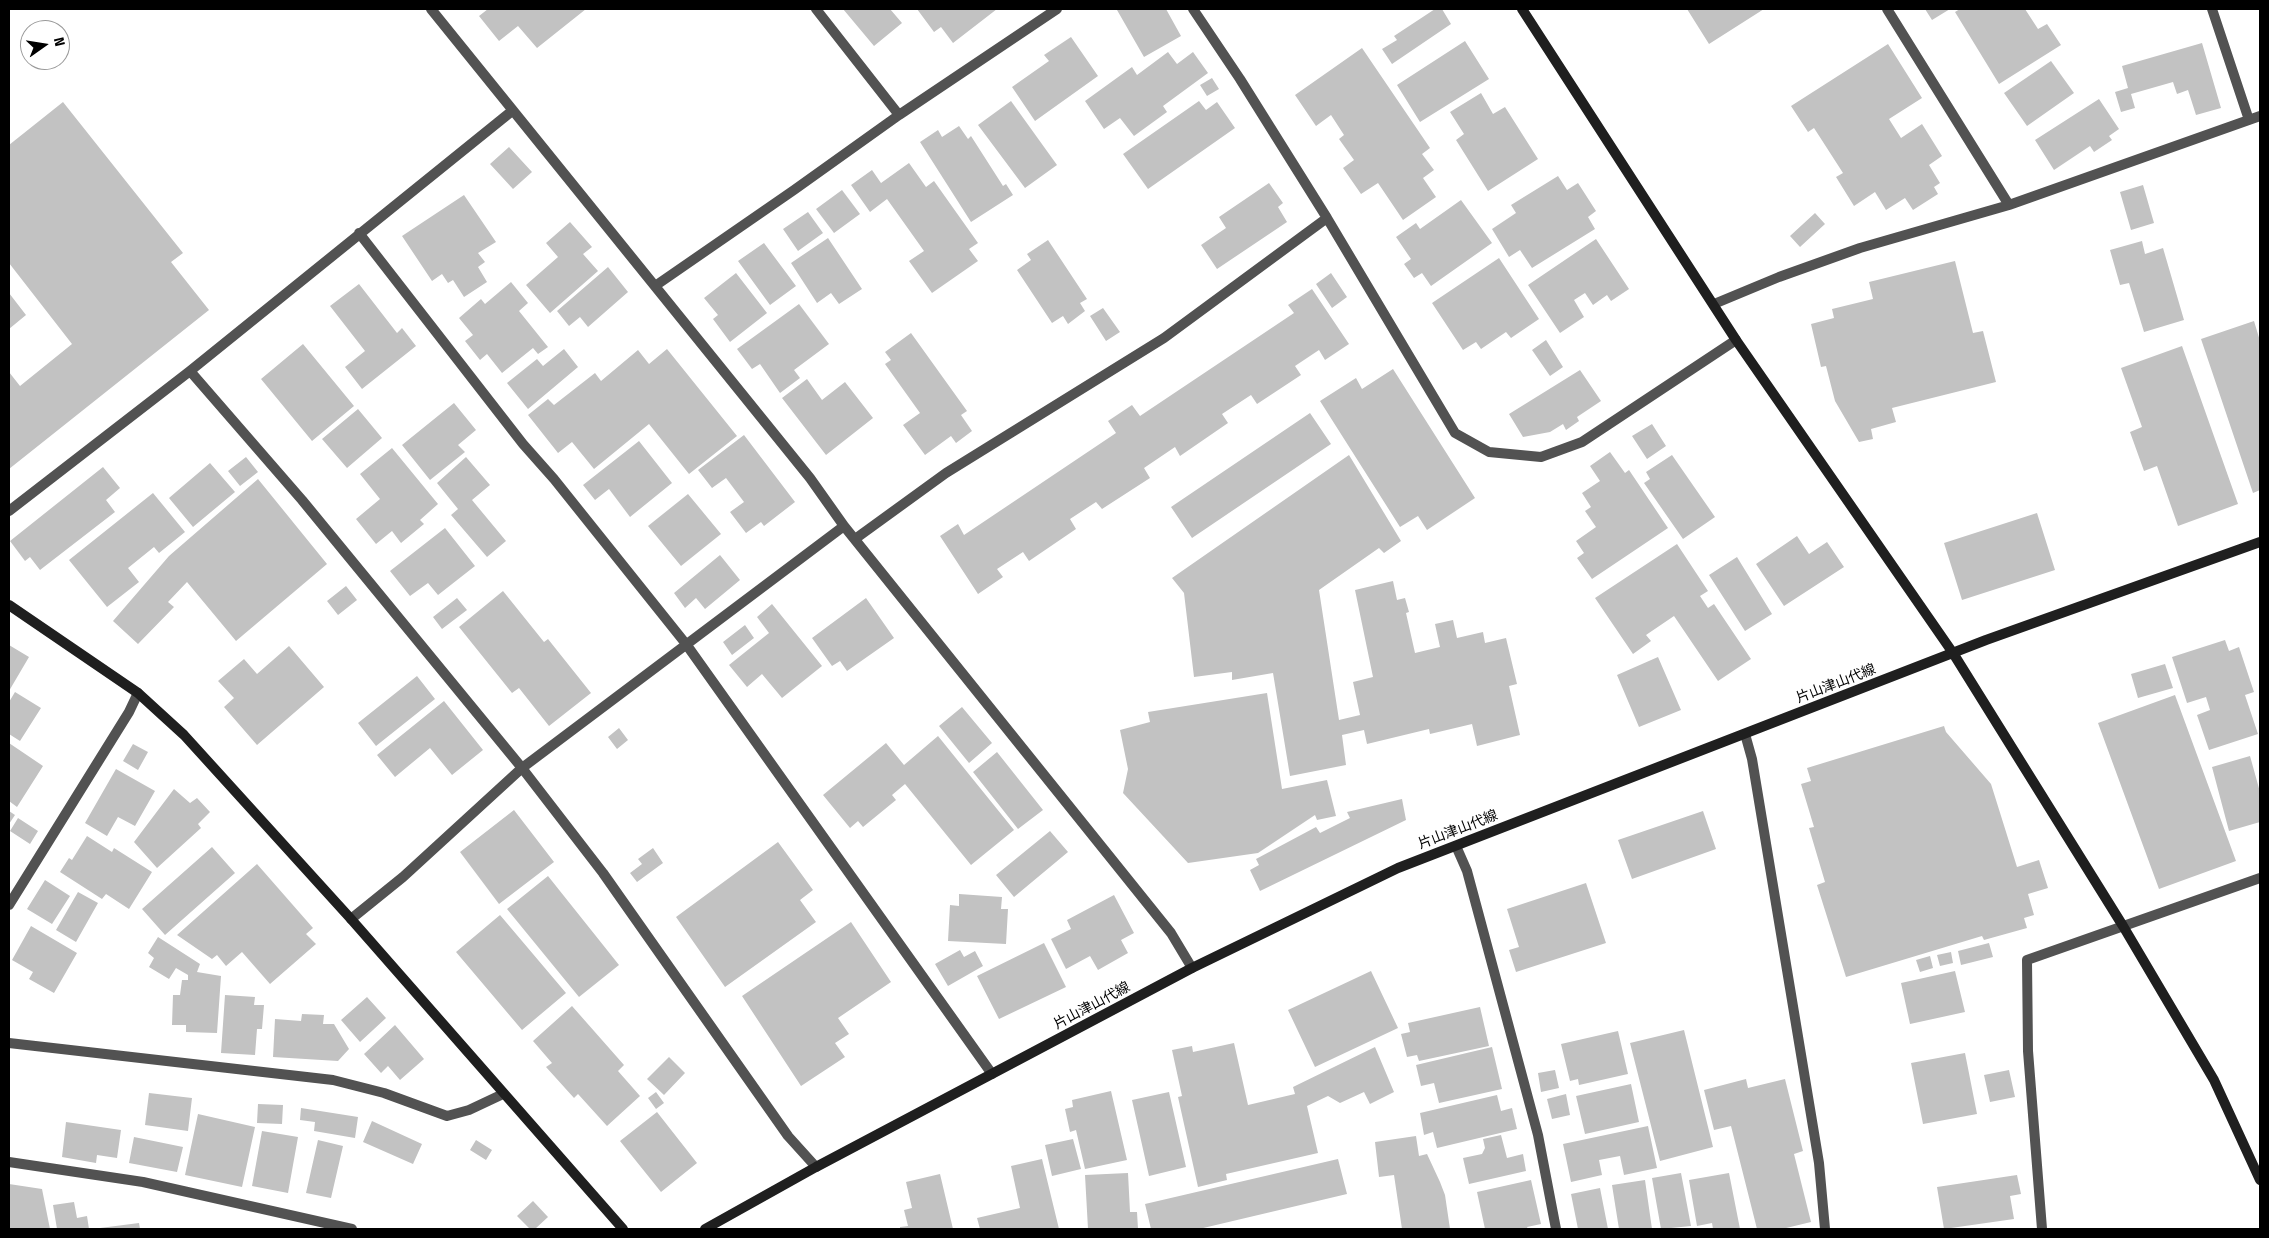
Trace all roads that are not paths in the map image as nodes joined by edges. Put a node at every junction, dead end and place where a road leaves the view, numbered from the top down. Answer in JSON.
{"nodes":[{"id":1,"x":431,"y":9,"type":"edge"},
{"id":2,"x":816,"y":9,"type":"edge"},
{"id":3,"x":1057,"y":9,"type":"edge"},
{"id":4,"x":1193,"y":9,"type":"edge"},
{"id":5,"x":1522,"y":9,"type":"edge"},
{"id":6,"x":1887,"y":9,"type":"edge"},
{"id":7,"x":2212,"y":9,"type":"edge"},
{"id":8,"x":512,"y":111,"type":"junction"},
{"id":9,"x":899,"y":115,"type":"junction"},
{"id":10,"x":2260,"y":116,"type":"edge"},
{"id":11,"x":2249,"y":120,"type":"junction"},
{"id":12,"x":2010,"y":205,"type":"junction"},
{"id":13,"x":1327,"y":218,"type":"junction"},
{"id":14,"x":359,"y":233,"type":"junction"},
{"id":15,"x":656,"y":286,"type":"junction"},
{"id":16,"x":1714,"y":304,"type":"junction"},
{"id":17,"x":1736,"y":340,"type":"junction"},
{"id":18,"x":190,"y":371,"type":"junction"},
{"id":19,"x":9,"y":511,"type":"edge"},
{"id":20,"x":844,"y":526,"type":"junction"},
{"id":21,"x":855,"y":539,"type":"junction"},
{"id":22,"x":2260,"y":542,"type":"edge"},
{"id":23,"x":9,"y":605,"type":"edge"},
{"id":24,"x":686,"y":644,"type":"junction"},
{"id":25,"x":1953,"y":653,"type":"junction"},
{"id":26,"x":138,"y":693,"type":"junction"},
{"id":27,"x":1745,"y":734,"type":"junction"},
{"id":28,"x":522,"y":768,"type":"junction"},
{"id":29,"x":1456,"y":846,"type":"junction"},
{"id":30,"x":2260,"y":878,"type":"edge"},
{"id":31,"x":9,"y":905,"type":"edge"},
{"id":32,"x":351,"y":919,"type":"junction"},
{"id":33,"x":2123,"y":926,"type":"junction"},
{"id":34,"x":1192,"y":968,"type":"junction"},
{"id":35,"x":9,"y":1043,"type":"edge"},
{"id":36,"x":992,"y":1074,"type":"junction"},
{"id":37,"x":503,"y":1094,"type":"junction"},
{"id":38,"x":9,"y":1162,"type":"edge"},
{"id":39,"x":816,"y":1168,"type":"junction"},
{"id":40,"x":2260,"y":1180,"type":"edge"},
{"id":41,"x":352,"y":1229,"type":"edge"},
{"id":42,"x":623,"y":1229,"type":"edge"},
{"id":43,"x":704,"y":1229,"type":"edge"},
{"id":44,"x":1556,"y":1229,"type":"edge"},
{"id":45,"x":1825,"y":1229,"type":"edge"},
{"id":46,"x":2042,"y":1229,"type":"edge"}],
"edges":[{"from":1,"to":8,"type":"street"},
{"from":2,"to":9,"type":"street"},
{"from":3,"to":9,"type":"street"},
{"from":4,"to":13,"type":"street"},
{"from":5,"to":16,"type":"street"},
{"from":6,"to":12,"type":"street"},
{"from":7,"to":11,"type":"street"},
{"from":8,"to":14,"type":"street"},
{"from":8,"to":15,"type":"street"},
{"from":9,"to":15,"type":"street"},
{"from":10,"to":11,"type":"street"},
{"from":11,"to":12,"type":"street"},
{"from":12,"to":16,"type":"street"},
{"from":13,"to":17,"type":"street"},
{"from":13,"to":21,"type":"street"},
{"from":14,"to":18,"type":"street"},
{"from":14,"to":24,"type":"street"},
{"from":15,"to":20,"type":"street"},
{"from":16,"to":17,"type":"street"},
{"from":17,"to":25,"type":"street"},
{"from":18,"to":19,"type":"street"},
{"from":18,"to":28,"type":"street"},
{"from":20,"to":21,"type":"street"},
{"from":20,"to":24,"type":"street"},
{"from":21,"to":34,"type":"street"},
{"from":22,"to":25,"type":"street","name":"片山津山代線"},
{"from":23,"to":26,"type":"street"},
{"from":24,"to":28,"type":"street"},
{"from":24,"to":36,"type":"street"},
{"from":25,"to":27,"type":"street","name":"片山津山代線"},
{"from":25,"to":33,"type":"street"},
{"from":26,"to":31,"type":"street"},
{"from":26,"to":32,"type":"street"},
{"from":27,"to":29,"type":"street","name":"片山津山代線"},
{"from":27,"to":45,"type":"street"},
{"from":28,"to":32,"type":"street"},
{"from":28,"to":39,"type":"street"},
{"from":29,"to":34,"type":"street","name":"片山津山代線"},
{"from":29,"to":44,"type":"street"},
{"from":30,"to":33,"type":"street"},
{"from":32,"to":37,"type":"street"},
{"from":33,"to":40,"type":"street"},
{"from":33,"to":46,"type":"street"},
{"from":34,"to":36,"type":"street","name":"片山津山代線"},
{"from":35,"to":37,"type":"street"},
{"from":36,"to":39,"type":"street","name":"片山津山代線"},
{"from":37,"to":42,"type":"street"},
{"from":38,"to":41,"type":"street"},
{"from":39,"to":43,"type":"street","name":"片山津山代線"}]}
